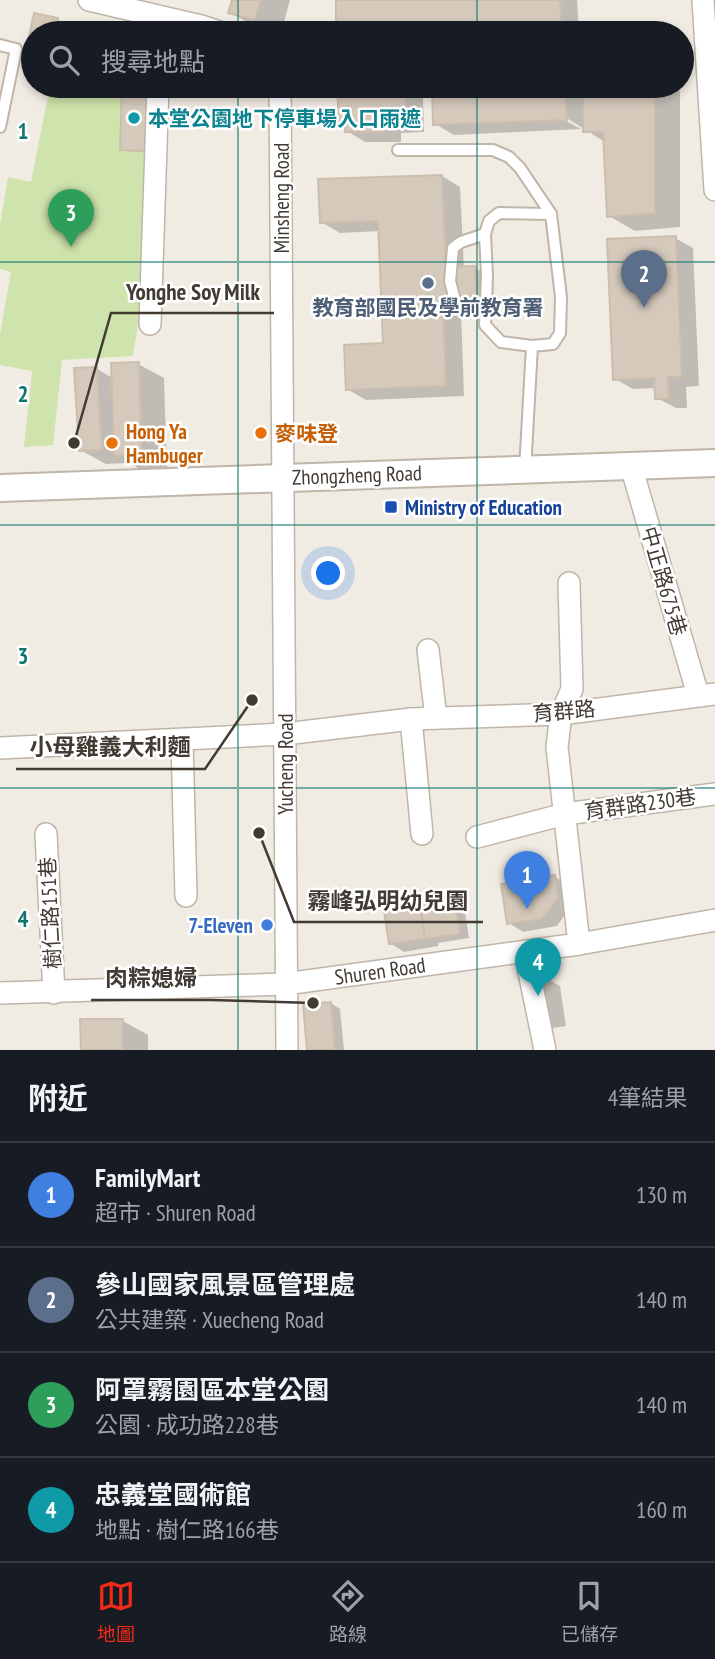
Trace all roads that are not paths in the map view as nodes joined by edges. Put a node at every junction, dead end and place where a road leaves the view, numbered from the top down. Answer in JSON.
{"nodes":[{"id":1,"x":89,"y":0,"type":"edge"},
{"id":2,"x":703,"y":0,"type":"edge"},
{"id":3,"x":118,"y":3,"type":"edge"},
{"id":4,"x":152,"y":21,"type":"edge"},
{"id":5,"x":0,"y":45,"type":"edge"},
{"id":6,"x":158,"y":98,"type":"edge"},
{"id":7,"x":280,"y":98,"type":"edge"},
{"id":8,"x":0,"y":127,"type":"edge"},
{"id":9,"x":398,"y":150,"type":"dead end"},
{"id":10,"x":715,"y":190,"type":"edge"},
{"id":11,"x":551,"y":214,"type":"junction"},
{"id":12,"x":485,"y":234,"type":"junction"},
{"id":13,"x":486,"y":309,"type":"junction"},
{"id":14,"x":150,"y":324,"type":"dead end"},
{"id":15,"x":532,"y":346,"type":"junction"},
{"id":16,"x":715,"y":463,"type":"edge"},
{"id":17,"x":631,"y":466,"type":"junction"},
{"id":18,"x":525,"y":470,"type":"junction"},
{"id":19,"x":282,"y":478,"type":"junction"},
{"id":20,"x":0,"y":488,"type":"edge"},
{"id":21,"x":569,"y":583,"type":"dead end"},
{"id":22,"x":428,"y":650,"type":"dead end"},
{"id":23,"x":706,"y":694,"type":"edge"},
{"id":24,"x":561,"y":714,"type":"junction"},
{"id":25,"x":436,"y":718,"type":"junction"},
{"id":26,"x":411,"y":719,"type":"junction"},
{"id":27,"x":285,"y":734,"type":"junction"},
{"id":28,"x":182,"y":740,"type":"junction"},
{"id":29,"x":0,"y":748,"type":"edge"},
{"id":30,"x":715,"y":794,"type":"edge"},
{"id":31,"x":565,"y":814,"type":"junction"},
{"id":32,"x":46,"y":834,"type":"dead end"},
{"id":33,"x":422,"y":834,"type":"dead end"},
{"id":34,"x":477,"y":837,"type":"dead end"},
{"id":35,"x":186,"y":896,"type":"dead end"},
{"id":36,"x":715,"y":920,"type":"edge"},
{"id":37,"x":579,"y":944,"type":"junction"},
{"id":38,"x":525,"y":952,"type":"junction"},
{"id":39,"x":285,"y":984,"type":"junction"},
{"id":40,"x":0,"y":993,"type":"edge"},
{"id":41,"x":54,"y":993,"type":"junction"},
{"id":42,"x":287,"y":1050,"type":"edge"},
{"id":43,"x":545,"y":1050,"type":"edge"}],
"edges":[{"from":1,"to":3,"type":"street"},
{"from":2,"to":10,"type":"street"},
{"from":3,"to":4,"type":"street"},
{"from":5,"to":8,"type":"lane"},
{"from":6,"to":14,"type":"street"},
{"from":7,"to":19,"type":"street","name":"Minsheng Road"},
{"from":9,"to":11,"type":"lane"},
{"from":11,"to":12,"type":"lane"},
{"from":11,"to":15,"type":"lane"},
{"from":12,"to":13,"type":"lane"},
{"from":12,"to":13,"type":"lane"},
{"from":13,"to":15,"type":"lane"},
{"from":15,"to":18,"type":"lane"},
{"from":16,"to":17,"type":"street","name":"Zhongzheng Road"},
{"from":17,"to":18,"type":"street","name":"Zhongzheng Road"},
{"from":17,"to":23,"type":"street","name":"中正路675巷"},
{"from":18,"to":19,"type":"street","name":"Zhongzheng Road"},
{"from":19,"to":20,"type":"street","name":"Zhongzheng Road"},
{"from":19,"to":27,"type":"street","name":"Yucheng Road"},
{"from":21,"to":24,"type":"street","name":"育群路230巷"},
{"from":22,"to":25,"type":"street"},
{"from":23,"to":24,"type":"street","name":"育群路"},
{"from":24,"to":25,"type":"street","name":"育群路"},
{"from":24,"to":31,"type":"street","name":"育群路230巷"},
{"from":25,"to":26,"type":"street","name":"育群路"},
{"from":26,"to":27,"type":"street","name":"育群路"},
{"from":26,"to":33,"type":"street"},
{"from":27,"to":28,"type":"street","name":"育群路"},
{"from":27,"to":39,"type":"street","name":"Yucheng Road"},
{"from":28,"to":29,"type":"street","name":"育群路"},
{"from":28,"to":35,"type":"street"},
{"from":30,"to":31,"type":"street","name":"育群路230巷"},
{"from":31,"to":34,"type":"street","name":"育群路230巷"},
{"from":31,"to":37,"type":"street","name":"育群路230巷"},
{"from":32,"to":41,"type":"street","name":"樹仁路151巷"},
{"from":36,"to":37,"type":"street","name":"Shuren Road"},
{"from":37,"to":38,"type":"street","name":"Shuren Road"},
{"from":38,"to":39,"type":"street","name":"Shuren Road"},
{"from":38,"to":43,"type":"street"},
{"from":39,"to":41,"type":"street","name":"Shuren Road"},
{"from":39,"to":42,"type":"street","name":"Yucheng Road"},
{"from":40,"to":41,"type":"street","name":"Shuren Road"}]}
